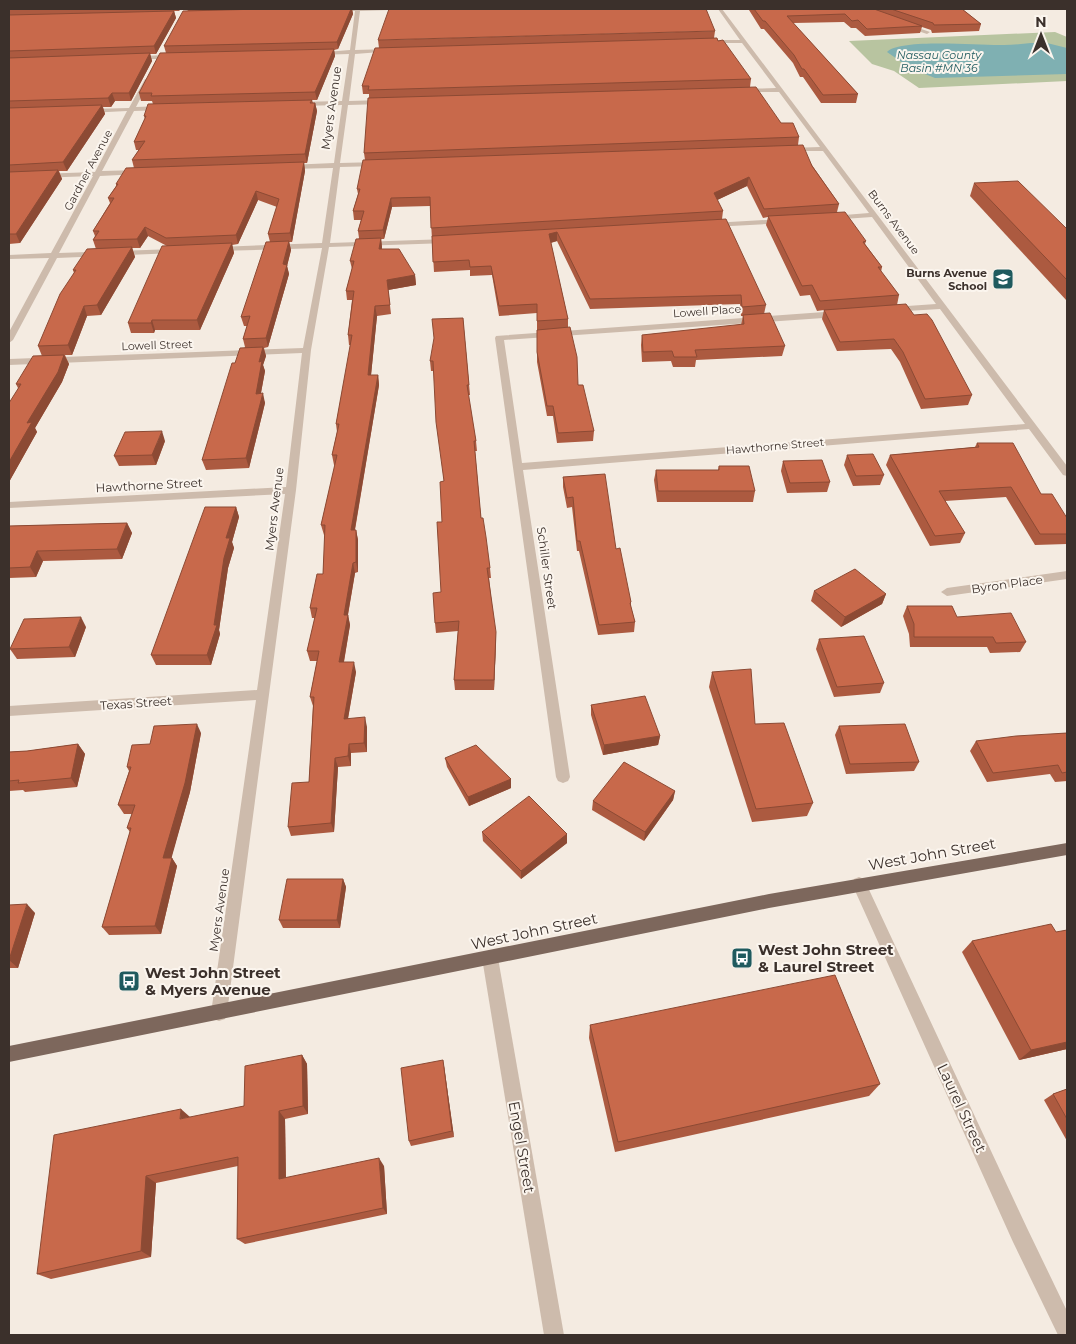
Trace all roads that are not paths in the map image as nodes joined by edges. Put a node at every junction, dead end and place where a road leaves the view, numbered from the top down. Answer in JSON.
{"nodes":[{"id":1,"x":419,"y":9,"type":"edge"},
{"id":2,"x":720,"y":9,"type":"edge"},
{"id":3,"x":358,"y":10,"type":"edge"},
{"id":4,"x":340,"y":11,"type":"edge"},
{"id":5,"x":899,"y":23,"type":"edge"},
{"id":6,"x":926,"y":32,"type":"edge"},
{"id":7,"x":744,"y":41,"type":"junction"},
{"id":8,"x":704,"y":42,"type":"edge"},
{"id":9,"x":165,"y":46,"type":"edge"},
{"id":10,"x":401,"y":51,"type":"edge"},
{"id":11,"x":352,"y":52,"type":"junction"},
{"id":12,"x":314,"y":53,"type":"edge"},
{"id":13,"x":159,"y":57,"type":"junction"},
{"id":14,"x":181,"y":57,"type":"edge"},
{"id":15,"x":128,"y":58,"type":"edge"},
{"id":16,"x":780,"y":90,"type":"junction"},
{"id":17,"x":739,"y":91,"type":"edge"},
{"id":18,"x":395,"y":101,"type":"edge"},
{"id":19,"x":345,"y":103,"type":"junction"},
{"id":20,"x":287,"y":105,"type":"edge"},
{"id":21,"x":173,"y":108,"type":"edge"},
{"id":22,"x":132,"y":109,"type":"junction"},
{"id":23,"x":79,"y":111,"type":"edge"},
{"id":24,"x":825,"y":149,"type":"junction"},
{"id":25,"x":785,"y":150,"type":"edge"},
{"id":26,"x":388,"y":164,"type":"edge"},
{"id":27,"x":337,"y":166,"type":"junction"},
{"id":28,"x":276,"y":168,"type":"edge"},
{"id":29,"x":151,"y":172,"type":"edge"},
{"id":30,"x":97,"y":174,"type":"junction"},
{"id":31,"x":9,"y":176,"type":"edge"},
{"id":32,"x":874,"y":215,"type":"junction"},
{"id":33,"x":823,"y":218,"type":"edge"},
{"id":34,"x":793,"y":220,"type":"edge"},
{"id":35,"x":703,"y":226,"type":"edge"},
{"id":36,"x":454,"y":240,"type":"edge"},
{"id":37,"x":326,"y":245,"type":"junction"},
{"id":38,"x":186,"y":250,"type":"edge"},
{"id":39,"x":206,"y":250,"type":"edge"},
{"id":40,"x":54,"y":255,"type":"junction"},
{"id":41,"x":9,"y":257,"type":"edge"},
{"id":42,"x":943,"y":306,"type":"junction"},
{"id":43,"x":882,"y":310,"type":"edge"},
{"id":44,"x":843,"y":313,"type":"edge"},
{"id":45,"x":9,"y":340,"type":"edge"},
{"id":46,"x":306,"y":350,"type":"junction"},
{"id":47,"x":9,"y":362,"type":"edge"},
{"id":48,"x":502,"y":364,"type":"joint"},
{"id":49,"x":1032,"y":426,"type":"junction"},
{"id":50,"x":518,"y":466,"type":"junction"},
{"id":51,"x":1067,"y":473,"type":"edge"},
{"id":52,"x":291,"y":490,"type":"junction"},
{"id":53,"x":9,"y":505,"type":"edge"},
{"id":54,"x":1067,"y":575,"type":"edge"},
{"id":55,"x":947,"y":592,"type":"dead end"},
{"id":56,"x":263,"y":695,"type":"junction"},
{"id":57,"x":9,"y":711,"type":"edge"},
{"id":58,"x":563,"y":777,"type":"dead end"},
{"id":59,"x":1067,"y":848,"type":"edge"},
{"id":60,"x":859,"y":884,"type":"junction"},
{"id":61,"x":490,"y":958,"type":"junction"},
{"id":62,"x":219,"y":1013,"type":"junction"},
{"id":63,"x":9,"y":1054,"type":"edge"},
{"id":64,"x":1067,"y":1332,"type":"edge"},
{"id":65,"x":554,"y":1335,"type":"edge"}],
"edges":[{"from":1,"to":3,"type":"street"},
{"from":2,"to":7,"type":"street","name":"Burns Avenue"},
{"from":3,"to":4,"type":"street"},
{"from":3,"to":11,"type":"street","name":"Myers Avenue"},
{"from":5,"to":6,"type":"street"},
{"from":7,"to":8,"type":"street"},
{"from":7,"to":16,"type":"street","name":"Burns Avenue"},
{"from":9,"to":13,"type":"street","name":"Gardner Avenue"},
{"from":10,"to":11,"type":"street"},
{"from":11,"to":12,"type":"street"},
{"from":11,"to":19,"type":"street","name":"Myers Avenue"},
{"from":13,"to":14,"type":"street"},
{"from":13,"to":15,"type":"street"},
{"from":13,"to":22,"type":"street","name":"Gardner Avenue"},
{"from":16,"to":17,"type":"street"},
{"from":16,"to":24,"type":"street","name":"Burns Avenue"},
{"from":18,"to":19,"type":"street"},
{"from":19,"to":20,"type":"street"},
{"from":19,"to":27,"type":"street","name":"Myers Avenue"},
{"from":21,"to":22,"type":"street"},
{"from":22,"to":23,"type":"street"},
{"from":22,"to":30,"type":"street","name":"Gardner Avenue"},
{"from":24,"to":25,"type":"street"},
{"from":24,"to":32,"type":"street","name":"Burns Avenue"},
{"from":26,"to":27,"type":"street"},
{"from":27,"to":28,"type":"street"},
{"from":27,"to":37,"type":"street","name":"Myers Avenue"},
{"from":29,"to":30,"type":"street"},
{"from":30,"to":31,"type":"street"},
{"from":30,"to":40,"type":"street","name":"Gardner Avenue"},
{"from":32,"to":33,"type":"street"},
{"from":32,"to":42,"type":"street","name":"Burns Avenue"},
{"from":34,"to":35,"type":"street"},
{"from":36,"to":37,"type":"street"},
{"from":37,"to":39,"type":"street"},
{"from":37,"to":46,"type":"street","name":"Myers Avenue"},
{"from":38,"to":40,"type":"street"},
{"from":40,"to":41,"type":"street"},
{"from":40,"to":45,"type":"street","name":"Gardner Avenue"},
{"from":42,"to":43,"type":"street"},
{"from":42,"to":49,"type":"street","name":"Burns Avenue"},
{"from":44,"to":48,"type":"street","name":"Lowell Place"},
{"from":46,"to":47,"type":"street","name":"Lowell Street"},
{"from":46,"to":52,"type":"street","name":"Myers Avenue"},
{"from":48,"to":50,"type":"street","name":"Schiller Street"},
{"from":49,"to":50,"type":"street","name":"Hawthorne Street"},
{"from":49,"to":51,"type":"street","name":"Burns Avenue"},
{"from":50,"to":58,"type":"street","name":"Schiller Street"},
{"from":52,"to":53,"type":"street","name":"Hawthorne Street"},
{"from":52,"to":56,"type":"street","name":"Myers Avenue"},
{"from":54,"to":55,"type":"street","name":"Byron Place"},
{"from":56,"to":57,"type":"street","name":"Texas Street"},
{"from":56,"to":62,"type":"street","name":"Myers Avenue"},
{"from":59,"to":60,"type":"main road","name":"West John Street"},
{"from":60,"to":61,"type":"main road","name":"West John Street"},
{"from":60,"to":64,"type":"street","name":"Laurel Street"},
{"from":61,"to":62,"type":"main road","name":"West John Street"},
{"from":61,"to":65,"type":"street","name":"Engel Street"},
{"from":62,"to":63,"type":"main road","name":"West John Street"}]}
